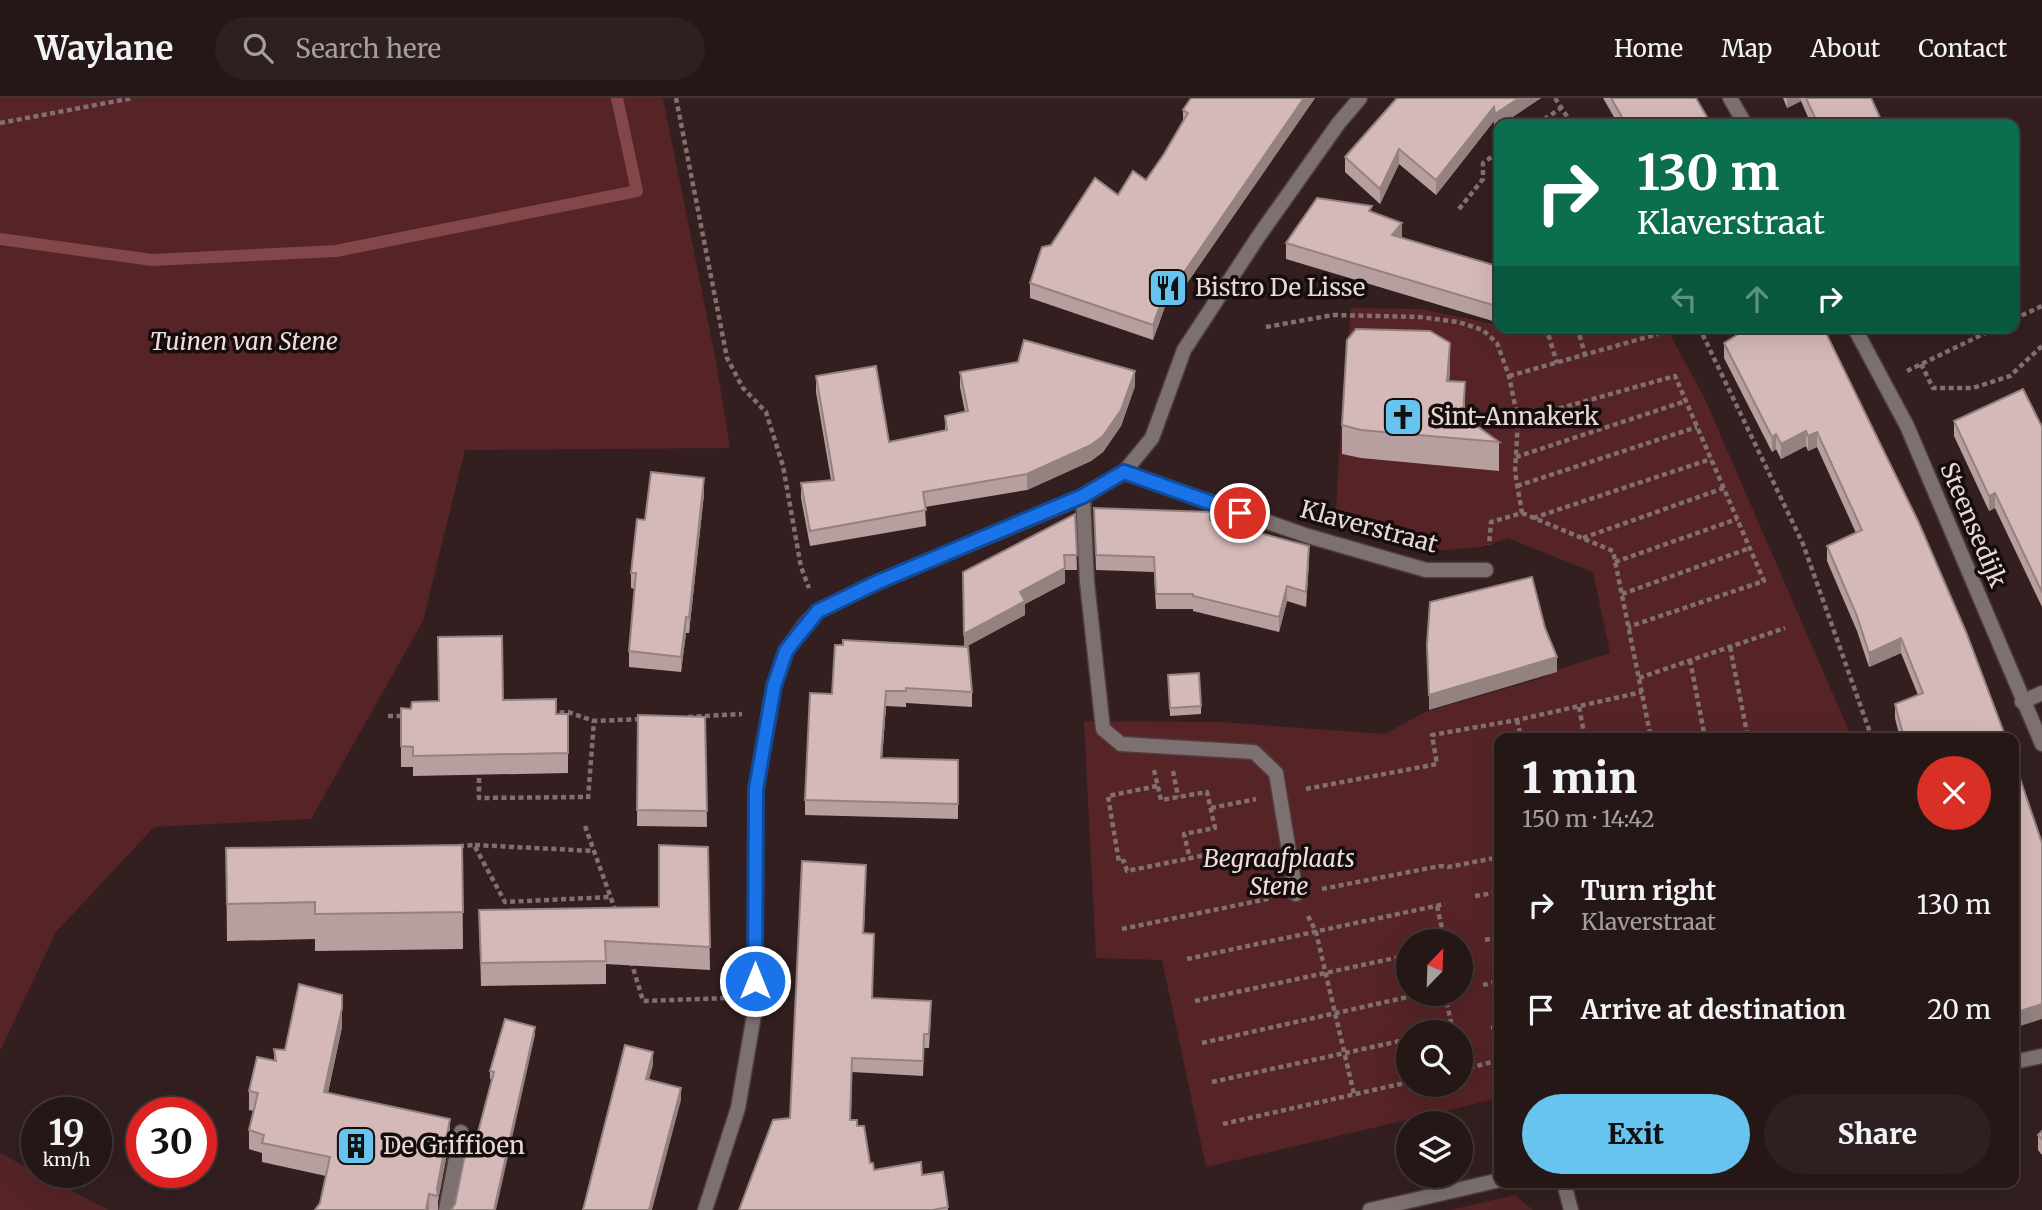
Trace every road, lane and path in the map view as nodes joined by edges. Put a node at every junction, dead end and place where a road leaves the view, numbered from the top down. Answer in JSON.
{"nodes":[{"id":1,"x":133,"y":98,"type":"edge"},
{"id":2,"x":676,"y":98,"type":"edge"},
{"id":3,"x":1360,"y":98,"type":"edge"},
{"id":4,"x":1555,"y":98,"type":"edge"},
{"id":5,"x":1730,"y":98,"type":"edge"},
{"id":6,"x":1561,"y":108,"type":"junction"},
{"id":7,"x":1544,"y":119,"type":"edge"},
{"id":8,"x":1569,"y":119,"type":"edge"},
{"id":9,"x":1742,"y":119,"type":"edge"},
{"id":10,"x":0,"y":123,"type":"edge"},
{"id":11,"x":1494,"y":155,"type":"edge"},
{"id":12,"x":1459,"y":209,"type":"dead end"},
{"id":13,"x":2042,"y":306,"type":"edge"},
{"id":14,"x":2019,"y":317,"type":"edge"},
{"id":15,"x":1266,"y":327,"type":"dead end"},
{"id":16,"x":1548,"y":333,"type":"edge"},
{"id":17,"x":1579,"y":333,"type":"edge"},
{"id":18,"x":1702,"y":333,"type":"edge"},
{"id":19,"x":1857,"y":333,"type":"edge"},
{"id":20,"x":1986,"y":333,"type":"edge"},
{"id":21,"x":1658,"y":334,"type":"dead end"},
{"id":22,"x":2042,"y":346,"type":"edge"},
{"id":23,"x":1585,"y":354,"type":"junction"},
{"id":24,"x":1557,"y":362,"type":"junction"},
{"id":25,"x":1921,"y":364,"type":"junction"},
{"id":26,"x":1509,"y":376,"type":"junction"},
{"id":27,"x":1884,"y":383,"type":"junction"},
{"id":28,"x":1686,"y":401,"type":"junction"},
{"id":29,"x":1518,"y":420,"type":"junction"},
{"id":30,"x":1697,"y":427,"type":"junction"},
{"id":31,"x":1516,"y":457,"type":"junction"},
{"id":32,"x":1711,"y":459,"type":"junction"},
{"id":33,"x":1124,"y":472,"type":"junction"},
{"id":34,"x":1517,"y":486,"type":"junction"},
{"id":35,"x":1724,"y":488,"type":"junction"},
{"id":36,"x":1083,"y":496,"type":"junction"},
{"id":37,"x":1522,"y":513,"type":"junction"},
{"id":38,"x":1533,"y":518,"type":"junction"},
{"id":39,"x":1737,"y":519,"type":"junction"},
{"id":40,"x":1582,"y":538,"type":"junction"},
{"id":41,"x":1749,"y":548,"type":"junction"},
{"id":42,"x":1615,"y":562,"type":"junction"},
{"id":43,"x":1486,"y":570,"type":"joint"},
{"id":44,"x":1622,"y":594,"type":"junction"},
{"id":45,"x":818,"y":611,"type":"junction"},
{"id":46,"x":1628,"y":627,"type":"junction"},
{"id":47,"x":1785,"y":628,"type":"dead end"},
{"id":48,"x":1730,"y":647,"type":"junction"},
{"id":49,"x":1690,"y":660,"type":"junction"},
{"id":50,"x":1639,"y":678,"type":"junction"},
{"id":51,"x":1642,"y":692,"type":"junction"},
{"id":52,"x":2042,"y":693,"type":"edge"},
{"id":53,"x":2022,"y":702,"type":"junction"},
{"id":54,"x":1579,"y":707,"type":"junction"},
{"id":55,"x":541,"y":713,"type":"edge"},
{"id":56,"x":769,"y":713,"type":"junction"},
{"id":57,"x":416,"y":715,"type":"edge"},
{"id":58,"x":388,"y":716,"type":"dead end"},
{"id":59,"x":675,"y":717,"type":"edge"},
{"id":60,"x":648,"y":719,"type":"edge"},
{"id":61,"x":1517,"y":720,"type":"junction"},
{"id":62,"x":594,"y":721,"type":"junction"},
{"id":63,"x":1520,"y":733,"type":"edge"},
{"id":64,"x":1584,"y":733,"type":"edge"},
{"id":65,"x":1650,"y":733,"type":"edge"},
{"id":66,"x":1704,"y":733,"type":"edge"},
{"id":67,"x":1747,"y":733,"type":"edge"},
{"id":68,"x":1870,"y":733,"type":"edge"},
{"id":69,"x":2042,"y":744,"type":"edge"},
{"id":70,"x":1149,"y":746,"type":"junction"},
{"id":71,"x":479,"y":778,"type":"edge"},
{"id":72,"x":1157,"y":786,"type":"junction"},
{"id":73,"x":1279,"y":794,"type":"junction"},
{"id":74,"x":1211,"y":808,"type":"junction"},
{"id":75,"x":585,"y":825,"type":"dead end"},
{"id":76,"x":474,"y":845,"type":"junction"},
{"id":77,"x":447,"y":846,"type":"edge"},
{"id":78,"x":594,"y":851,"type":"junction"},
{"id":79,"x":1211,"y":854,"type":"dead end"},
{"id":80,"x":1494,"y":858,"type":"edge"},
{"id":81,"x":1189,"y":859,"type":"junction"},
{"id":82,"x":1494,"y":893,"type":"edge"},
{"id":83,"x":1296,"y":894,"type":"junction"},
{"id":84,"x":1475,"y":896,"type":"dead end"},
{"id":85,"x":611,"y":897,"type":"junction"},
{"id":86,"x":1445,"y":904,"type":"dead end"},
{"id":87,"x":1437,"y":906,"type":"junction"},
{"id":88,"x":619,"y":923,"type":"edge"},
{"id":89,"x":1122,"y":929,"type":"dead end"},
{"id":90,"x":1442,"y":929,"type":"edge"},
{"id":91,"x":1316,"y":932,"type":"junction"},
{"id":92,"x":1494,"y":938,"type":"edge"},
{"id":93,"x":1485,"y":940,"type":"dead end"},
{"id":94,"x":627,"y":949,"type":"edge"},
{"id":95,"x":1396,"y":958,"type":"edge"},
{"id":96,"x":1187,"y":959,"type":"dead end"},
{"id":97,"x":1326,"y":972,"type":"junction"},
{"id":98,"x":1494,"y":982,"type":"edge"},
{"id":99,"x":1483,"y":985,"type":"dead end"},
{"id":100,"x":736,"y":997,"type":"dead end"},
{"id":101,"x":1396,"y":1000,"type":"edge"},
{"id":102,"x":1195,"y":1001,"type":"dead end"},
{"id":103,"x":1336,"y":1013,"type":"junction"},
{"id":104,"x":1494,"y":1027,"type":"edge"},
{"id":105,"x":1491,"y":1028,"type":"dead end"},
{"id":106,"x":1396,"y":1042,"type":"edge"},
{"id":107,"x":1202,"y":1043,"type":"dead end"},
{"id":108,"x":1345,"y":1054,"type":"junction"},
{"id":109,"x":2042,"y":1056,"type":"edge"},
{"id":110,"x":1494,"y":1061,"type":"edge"},
{"id":111,"x":2019,"y":1061,"type":"edge"},
{"id":112,"x":1473,"y":1066,"type":"edge"},
{"id":113,"x":1212,"y":1082,"type":"dead end"},
{"id":114,"x":1396,"y":1085,"type":"edge"},
{"id":115,"x":1354,"y":1094,"type":"junction"},
{"id":116,"x":1223,"y":1124,"type":"dead end"},
{"id":117,"x":461,"y":1132,"type":"dead end"},
{"id":118,"x":1494,"y":1181,"type":"edge"},
{"id":119,"x":1565,"y":1188,"type":"edge"},
{"id":120,"x":446,"y":1210,"type":"edge"},
{"id":121,"x":705,"y":1210,"type":"edge"},
{"id":122,"x":1370,"y":1210,"type":"edge"},
{"id":123,"x":1571,"y":1210,"type":"edge"}],
"edges":[{"from":1,"to":10,"type":"path"},
{"from":2,"to":45,"type":"path"},
{"from":3,"to":33,"type":"street"},
{"from":4,"to":6,"type":"path"},
{"from":5,"to":9,"type":"street"},
{"from":6,"to":7,"type":"path"},
{"from":6,"to":8,"type":"path"},
{"from":11,"to":12,"type":"path"},
{"from":13,"to":14,"type":"path"},
{"from":15,"to":26,"type":"path"},
{"from":16,"to":24,"type":"path"},
{"from":17,"to":23,"type":"path"},
{"from":18,"to":68,"type":"path"},
{"from":19,"to":27,"type":"street","name":"Steensedijk"},
{"from":20,"to":25,"type":"path"},
{"from":21,"to":23,"type":"path"},
{"from":22,"to":25,"type":"path"},
{"from":23,"to":24,"type":"path"},
{"from":24,"to":26,"type":"path"},
{"from":25,"to":27,"type":"path"},
{"from":26,"to":29,"type":"path"},
{"from":27,"to":53,"type":"street","name":"Steensedijk"},
{"from":28,"to":29,"type":"path"},
{"from":28,"to":30,"type":"path"},
{"from":28,"to":31,"type":"path"},
{"from":29,"to":31,"type":"path"},
{"from":30,"to":32,"type":"path"},
{"from":30,"to":34,"type":"path"},
{"from":31,"to":34,"type":"path"},
{"from":32,"to":35,"type":"path"},
{"from":32,"to":38,"type":"path"},
{"from":33,"to":36,"type":"street"},
{"from":33,"to":43,"type":"street","name":"Klaverstraat"},
{"from":34,"to":37,"type":"path"},
{"from":35,"to":39,"type":"path"},
{"from":35,"to":40,"type":"path"},
{"from":36,"to":45,"type":"street"},
{"from":36,"to":70,"type":"street"},
{"from":37,"to":38,"type":"path"},
{"from":37,"to":43,"type":"path"},
{"from":38,"to":40,"type":"path"},
{"from":39,"to":41,"type":"path"},
{"from":39,"to":42,"type":"path"},
{"from":40,"to":42,"type":"path"},
{"from":41,"to":44,"type":"path"},
{"from":41,"to":46,"type":"path"},
{"from":42,"to":44,"type":"path"},
{"from":44,"to":46,"type":"path"},
{"from":45,"to":56,"type":"street"},
{"from":46,"to":50,"type":"path"},
{"from":47,"to":48,"type":"path"},
{"from":48,"to":49,"type":"path"},
{"from":48,"to":67,"type":"path"},
{"from":49,"to":50,"type":"path"},
{"from":49,"to":66,"type":"path"},
{"from":50,"to":51,"type":"path"},
{"from":51,"to":54,"type":"path"},
{"from":51,"to":65,"type":"path"},
{"from":52,"to":53,"type":"street"},
{"from":53,"to":69,"type":"street","name":"Steensedijk"},
{"from":54,"to":61,"type":"path"},
{"from":54,"to":64,"type":"path"},
{"from":55,"to":62,"type":"path"},
{"from":56,"to":59,"type":"path"},
{"from":56,"to":121,"type":"street"},
{"from":57,"to":58,"type":"path"},
{"from":60,"to":62,"type":"path"},
{"from":61,"to":63,"type":"path"},
{"from":61,"to":73,"type":"path"},
{"from":62,"to":71,"type":"path"},
{"from":70,"to":72,"type":"path"},
{"from":70,"to":73,"type":"street"},
{"from":72,"to":74,"type":"path"},
{"from":72,"to":81,"type":"path"},
{"from":73,"to":74,"type":"path"},
{"from":73,"to":83,"type":"street"},
{"from":74,"to":81,"type":"path"},
{"from":75,"to":78,"type":"path"},
{"from":76,"to":77,"type":"path"},
{"from":76,"to":78,"type":"path"},
{"from":76,"to":85,"type":"path"},
{"from":78,"to":85,"type":"path"},
{"from":79,"to":81,"type":"path"},
{"from":80,"to":83,"type":"path"},
{"from":82,"to":84,"type":"path"},
{"from":83,"to":89,"type":"path"},
{"from":83,"to":91,"type":"path"},
{"from":85,"to":88,"type":"path"},
{"from":86,"to":87,"type":"path"},
{"from":87,"to":90,"type":"path"},
{"from":87,"to":91,"type":"path"},
{"from":91,"to":96,"type":"path"},
{"from":91,"to":97,"type":"path"},
{"from":92,"to":93,"type":"path"},
{"from":94,"to":100,"type":"path"},
{"from":95,"to":97,"type":"path"},
{"from":97,"to":102,"type":"path"},
{"from":97,"to":103,"type":"path"},
{"from":98,"to":99,"type":"path"},
{"from":101,"to":103,"type":"path"},
{"from":103,"to":107,"type":"path"},
{"from":103,"to":108,"type":"path"},
{"from":104,"to":105,"type":"path"},
{"from":106,"to":108,"type":"path"},
{"from":108,"to":113,"type":"path"},
{"from":108,"to":115,"type":"path"},
{"from":109,"to":111,"type":"street"},
{"from":110,"to":112,"type":"path"},
{"from":114,"to":115,"type":"path"},
{"from":115,"to":116,"type":"path"},
{"from":117,"to":120,"type":"street"},
{"from":118,"to":122,"type":"street"},
{"from":119,"to":123,"type":"street"}]}
